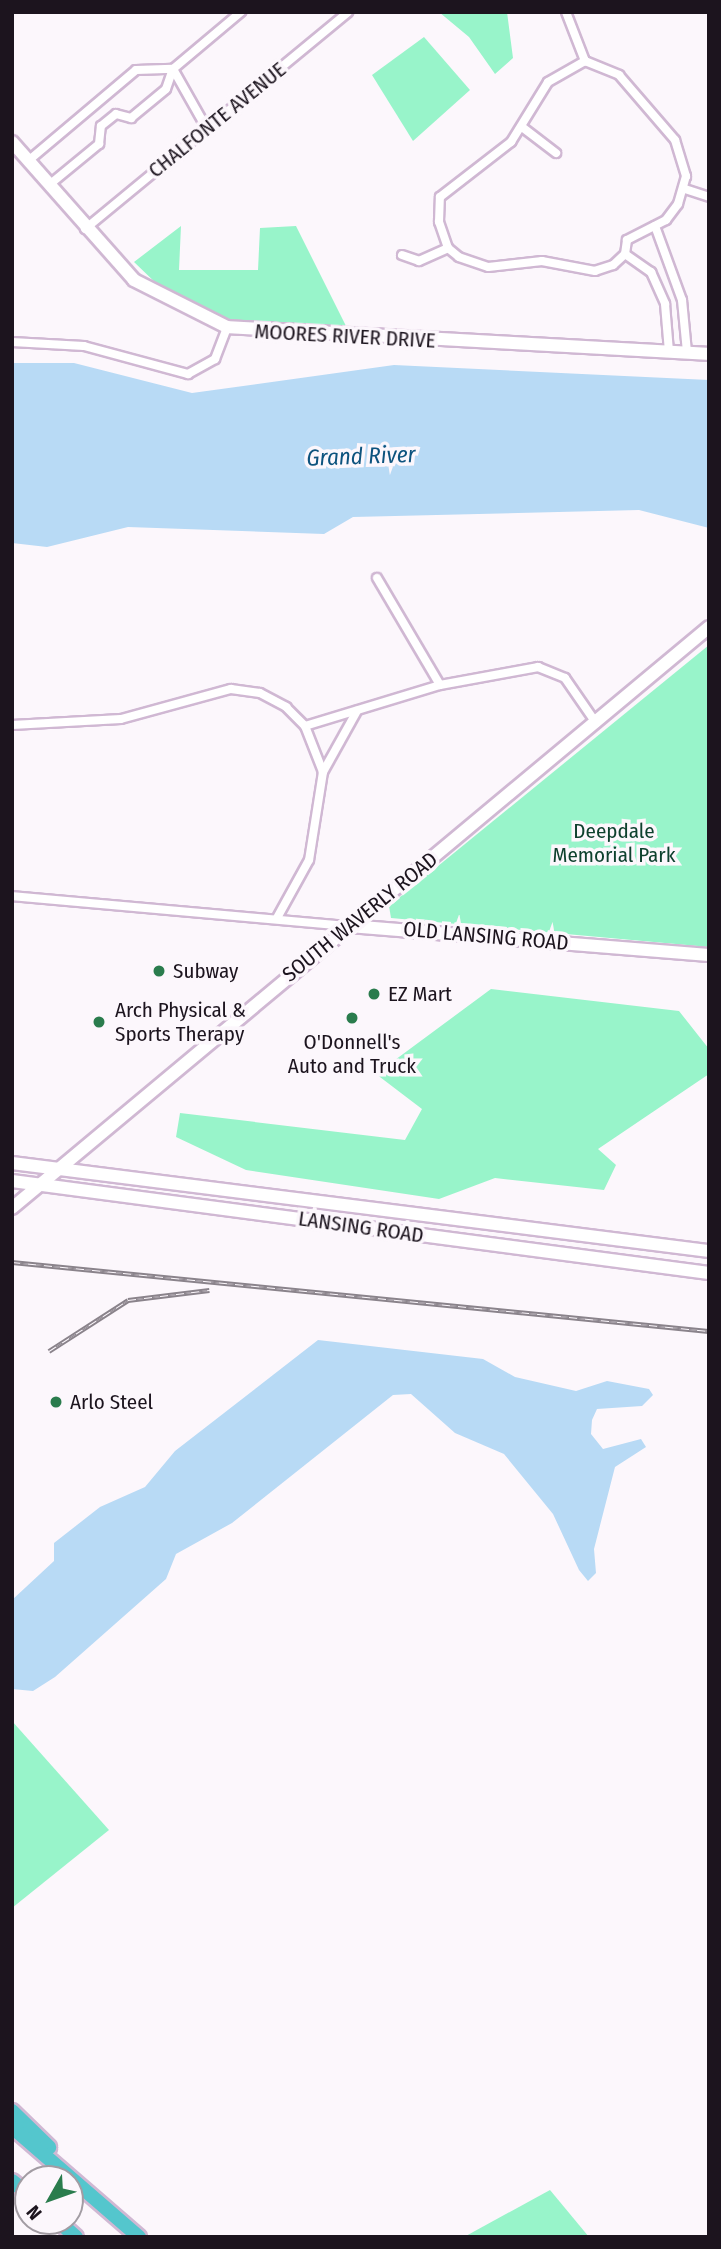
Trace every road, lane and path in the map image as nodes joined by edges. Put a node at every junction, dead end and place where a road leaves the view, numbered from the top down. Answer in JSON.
{"nodes":[{"id":1,"x":241,"y":12,"type":"edge"},
{"id":2,"x":348,"y":12,"type":"edge"},
{"id":3,"x":566,"y":12,"type":"edge"},
{"id":4,"x":585,"y":61,"type":"junction"},
{"id":5,"x":173,"y":69,"type":"junction"},
{"id":6,"x":522,"y":127,"type":"junction"},
{"id":7,"x":207,"y":129,"type":"junction"},
{"id":8,"x":12,"y":142,"type":"edge"},
{"id":9,"x":556,"y":153,"type":"dead end"},
{"id":10,"x":28,"y":161,"type":"junction"},
{"id":11,"x":49,"y":185,"type":"junction"},
{"id":12,"x":685,"y":188,"type":"junction"},
{"id":13,"x":709,"y":197,"type":"edge"},
{"id":14,"x":655,"y":226,"type":"junction"},
{"id":15,"x":85,"y":229,"type":"junction"},
{"id":16,"x":448,"y":248,"type":"junction"},
{"id":17,"x":625,"y":254,"type":"junction"},
{"id":18,"x":402,"y":255,"type":"dead end"},
{"id":19,"x":227,"y":327,"type":"junction"},
{"id":20,"x":12,"y":342,"type":"edge"},
{"id":21,"x":669,"y":352,"type":"junction"},
{"id":22,"x":687,"y":352,"type":"junction"},
{"id":23,"x":709,"y":354,"type":"edge"},
{"id":24,"x":377,"y":578,"type":"dead end"},
{"id":25,"x":709,"y":628,"type":"edge"},
{"id":26,"x":440,"y":685,"type":"junction"},
{"id":27,"x":357,"y":711,"type":"junction"},
{"id":28,"x":596,"y":723,"type":"junction"},
{"id":29,"x":12,"y":725,"type":"edge"},
{"id":30,"x":304,"y":726,"type":"junction"},
{"id":31,"x":323,"y":772,"type":"junction"},
{"id":32,"x":12,"y":897,"type":"edge"},
{"id":33,"x":277,"y":918,"type":"junction"},
{"id":34,"x":349,"y":926,"type":"junction"},
{"id":35,"x":709,"y":955,"type":"edge"},
{"id":36,"x":12,"y":1163,"type":"edge"},
{"id":37,"x":59,"y":1170,"type":"junction"},
{"id":38,"x":12,"y":1181,"type":"edge"},
{"id":39,"x":41,"y":1184,"type":"junction"},
{"id":40,"x":12,"y":1208,"type":"edge"},
{"id":41,"x":709,"y":1251,"type":"edge"},
{"id":42,"x":709,"y":1273,"type":"edge"},
{"id":43,"x":12,"y":2112,"type":"edge"},
{"id":44,"x":12,"y":2127,"type":"edge"},
{"id":45,"x":110,"y":2212,"type":"junction"},
{"id":46,"x":139,"y":2237,"type":"edge"}],
"edges":[{"from":1,"to":5,"type":"street"},
{"from":2,"to":7,"type":"street","name":"CHALFONTE AVENUE"},
{"from":3,"to":4,"type":"street"},
{"from":4,"to":6,"type":"street"},
{"from":4,"to":12,"type":"street"},
{"from":5,"to":7,"type":"street"},
{"from":5,"to":10,"type":"street"},
{"from":5,"to":11,"type":"street"},
{"from":6,"to":9,"type":"street"},
{"from":6,"to":16,"type":"street"},
{"from":7,"to":15,"type":"street","name":"CHALFONTE AVENUE"},
{"from":8,"to":10,"type":"main road"},
{"from":10,"to":11,"type":"main road"},
{"from":11,"to":15,"type":"main road"},
{"from":12,"to":13,"type":"street"},
{"from":12,"to":14,"type":"street"},
{"from":14,"to":17,"type":"street"},
{"from":14,"to":22,"type":"street"},
{"from":15,"to":19,"type":"main road"},
{"from":16,"to":17,"type":"street"},
{"from":16,"to":18,"type":"street"},
{"from":17,"to":21,"type":"street"},
{"from":19,"to":20,"type":"street","name":"MOORES RIVER DRIVE"},
{"from":19,"to":21,"type":"main road","name":"MOORES RIVER DRIVE"},
{"from":21,"to":22,"type":"main road","name":"MOORES RIVER DRIVE"},
{"from":22,"to":23,"type":"main road","name":"MOORES RIVER DRIVE"},
{"from":24,"to":26,"type":"street"},
{"from":25,"to":28,"type":"main road","name":"SOUTH WAVERLY ROAD"},
{"from":26,"to":27,"type":"street"},
{"from":26,"to":28,"type":"street"},
{"from":27,"to":30,"type":"street"},
{"from":27,"to":31,"type":"street"},
{"from":28,"to":34,"type":"main road","name":"SOUTH WAVERLY ROAD"},
{"from":29,"to":30,"type":"street"},
{"from":30,"to":31,"type":"street"},
{"from":31,"to":33,"type":"street"},
{"from":32,"to":33,"type":"street","name":"OLD LANSING ROAD"},
{"from":33,"to":34,"type":"street","name":"OLD LANSING ROAD"},
{"from":34,"to":35,"type":"main road","name":"OLD LANSING ROAD"},
{"from":34,"to":37,"type":"main road","name":"SOUTH WAVERLY ROAD"},
{"from":36,"to":37,"type":"main road","name":"LANSING ROAD"},
{"from":37,"to":39,"type":"main road","name":"SOUTH WAVERLY ROAD"},
{"from":37,"to":41,"type":"main road","name":"LANSING ROAD"},
{"from":38,"to":39,"type":"main road","name":"LANSING ROAD"},
{"from":39,"to":40,"type":"main road","name":"SOUTH WAVERLY ROAD"},
{"from":39,"to":42,"type":"main road","name":"LANSING ROAD"},
{"from":43,"to":45,"type":"highway"},
{"from":44,"to":45,"type":"highway"},
{"from":45,"to":46,"type":"highway"}]}
